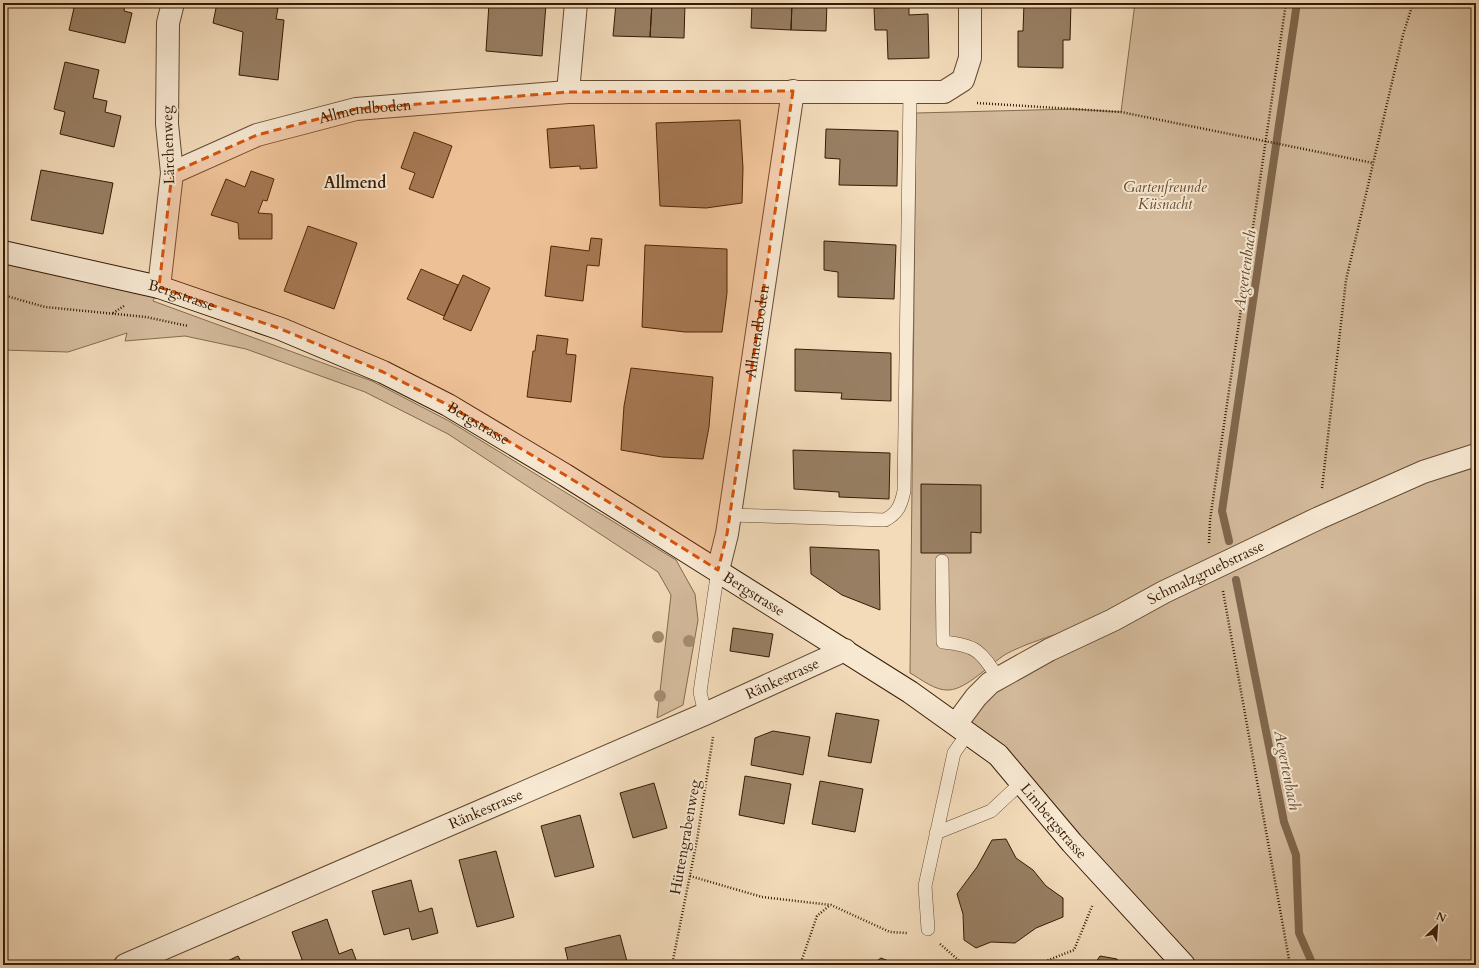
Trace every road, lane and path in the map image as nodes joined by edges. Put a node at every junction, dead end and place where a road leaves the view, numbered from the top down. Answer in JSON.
{"nodes":[{"id":1,"x":173,"y":3,"type":"edge"},
{"id":2,"x":576,"y":3,"type":"edge"},
{"id":3,"x":970,"y":3,"type":"edge"},
{"id":4,"x":1286,"y":3,"type":"edge"},
{"id":5,"x":1413,"y":3,"type":"edge"},
{"id":6,"x":793,"y":91,"type":"junction"},
{"id":7,"x":568,"y":92,"type":"junction"},
{"id":8,"x":910,"y":92,"type":"junction"},
{"id":9,"x":944,"y":92,"type":"junction"},
{"id":10,"x":1267,"y":141,"type":"junction"},
{"id":11,"x":1373,"y":163,"type":"junction"},
{"id":12,"x":172,"y":172,"type":"junction"},
{"id":13,"x":3,"y":252,"type":"edge"},
{"id":14,"x":159,"y":287,"type":"junction"},
{"id":15,"x":3,"y":295,"type":"edge"},
{"id":16,"x":190,"y":326,"type":"dead end"},
{"id":17,"x":1476,"y":455,"type":"edge"},
{"id":18,"x":730,"y":515,"type":"junction"},
{"id":19,"x":1319,"y":518,"type":"junction"},
{"id":20,"x":942,"y":561,"type":"dead end"},
{"id":21,"x":1216,"y":568,"type":"junction"},
{"id":22,"x":718,"y":570,"type":"junction"},
{"id":23,"x":845,"y":650,"type":"junction"},
{"id":24,"x":998,"y":678,"type":"junction"},
{"id":25,"x":910,"y":692,"type":"joint"},
{"id":26,"x":705,"y":714,"type":"junction"},
{"id":27,"x":962,"y":728,"type":"junction"},
{"id":28,"x":1022,"y":782,"type":"junction"},
{"id":29,"x":936,"y":832,"type":"junction"},
{"id":30,"x":690,"y":876,"type":"junction"},
{"id":31,"x":831,"y":905,"type":"junction"},
{"id":32,"x":1093,"y":906,"type":"dead end"},
{"id":33,"x":913,"y":933,"type":"dead end"},
{"id":34,"x":931,"y":934,"type":"joint"},
{"id":35,"x":125,"y":965,"type":"edge"},
{"id":36,"x":672,"y":965,"type":"edge"},
{"id":37,"x":800,"y":965,"type":"edge"},
{"id":38,"x":964,"y":965,"type":"edge"},
{"id":39,"x":1040,"y":965,"type":"edge"},
{"id":40,"x":1184,"y":965,"type":"edge"},
{"id":41,"x":1290,"y":965,"type":"edge"}],
"edges":[{"from":1,"to":12,"type":"street","name":"Lärchenweg"},
{"from":2,"to":7,"type":"street"},
{"from":3,"to":9,"type":"street"},
{"from":4,"to":10,"type":"path"},
{"from":5,"to":11,"type":"path"},
{"from":6,"to":7,"type":"street","name":"Allmendboden"},
{"from":6,"to":8,"type":"street","name":"Allmendboden"},
{"from":6,"to":18,"type":"street","name":"Allmendboden"},
{"from":7,"to":12,"type":"street","name":"Allmendboden"},
{"from":8,"to":9,"type":"street","name":"Allmendboden"},
{"from":8,"to":18,"type":"lane"},
{"from":9,"to":10,"type":"path"},
{"from":10,"to":11,"type":"path"},
{"from":10,"to":21,"type":"path"},
{"from":11,"to":19,"type":"path"},
{"from":12,"to":14,"type":"street","name":"Lärchenweg"},
{"from":13,"to":14,"type":"street","name":"Bergstrasse"},
{"from":14,"to":22,"type":"street","name":"Bergstrasse"},
{"from":15,"to":16,"type":"path"},
{"from":17,"to":19,"type":"street","name":"Schmalzgruebstrasse"},
{"from":18,"to":22,"type":"street","name":"Allmendboden"},
{"from":19,"to":21,"type":"street","name":"Schmalzgruebstrasse"},
{"from":20,"to":24,"type":"lane"},
{"from":21,"to":24,"type":"street","name":"Schmalzgruebstrasse"},
{"from":21,"to":41,"type":"path"},
{"from":22,"to":23,"type":"street","name":"Bergstrasse"},
{"from":22,"to":26,"type":"lane"},
{"from":23,"to":25,"type":"street","name":"Bergstrasse"},
{"from":23,"to":26,"type":"street","name":"Ränkestrasse"},
{"from":24,"to":27,"type":"street","name":"Schmalzgruebstrasse"},
{"from":25,"to":27,"type":"street","name":"Limbergstrasse"},
{"from":26,"to":30,"type":"path","name":"Hüttengrabenweg"},
{"from":26,"to":35,"type":"street","name":"Ränkestrasse"},
{"from":27,"to":28,"type":"street","name":"Limbergstrasse"},
{"from":27,"to":29,"type":"lane"},
{"from":28,"to":29,"type":"lane"},
{"from":28,"to":40,"type":"street","name":"Limbergstrasse"},
{"from":29,"to":34,"type":"lane"},
{"from":30,"to":31,"type":"path"},
{"from":30,"to":36,"type":"path","name":"Hüttengrabenweg"},
{"from":31,"to":33,"type":"path"},
{"from":31,"to":37,"type":"path"},
{"from":32,"to":39,"type":"path"},
{"from":34,"to":38,"type":"path"}]}
